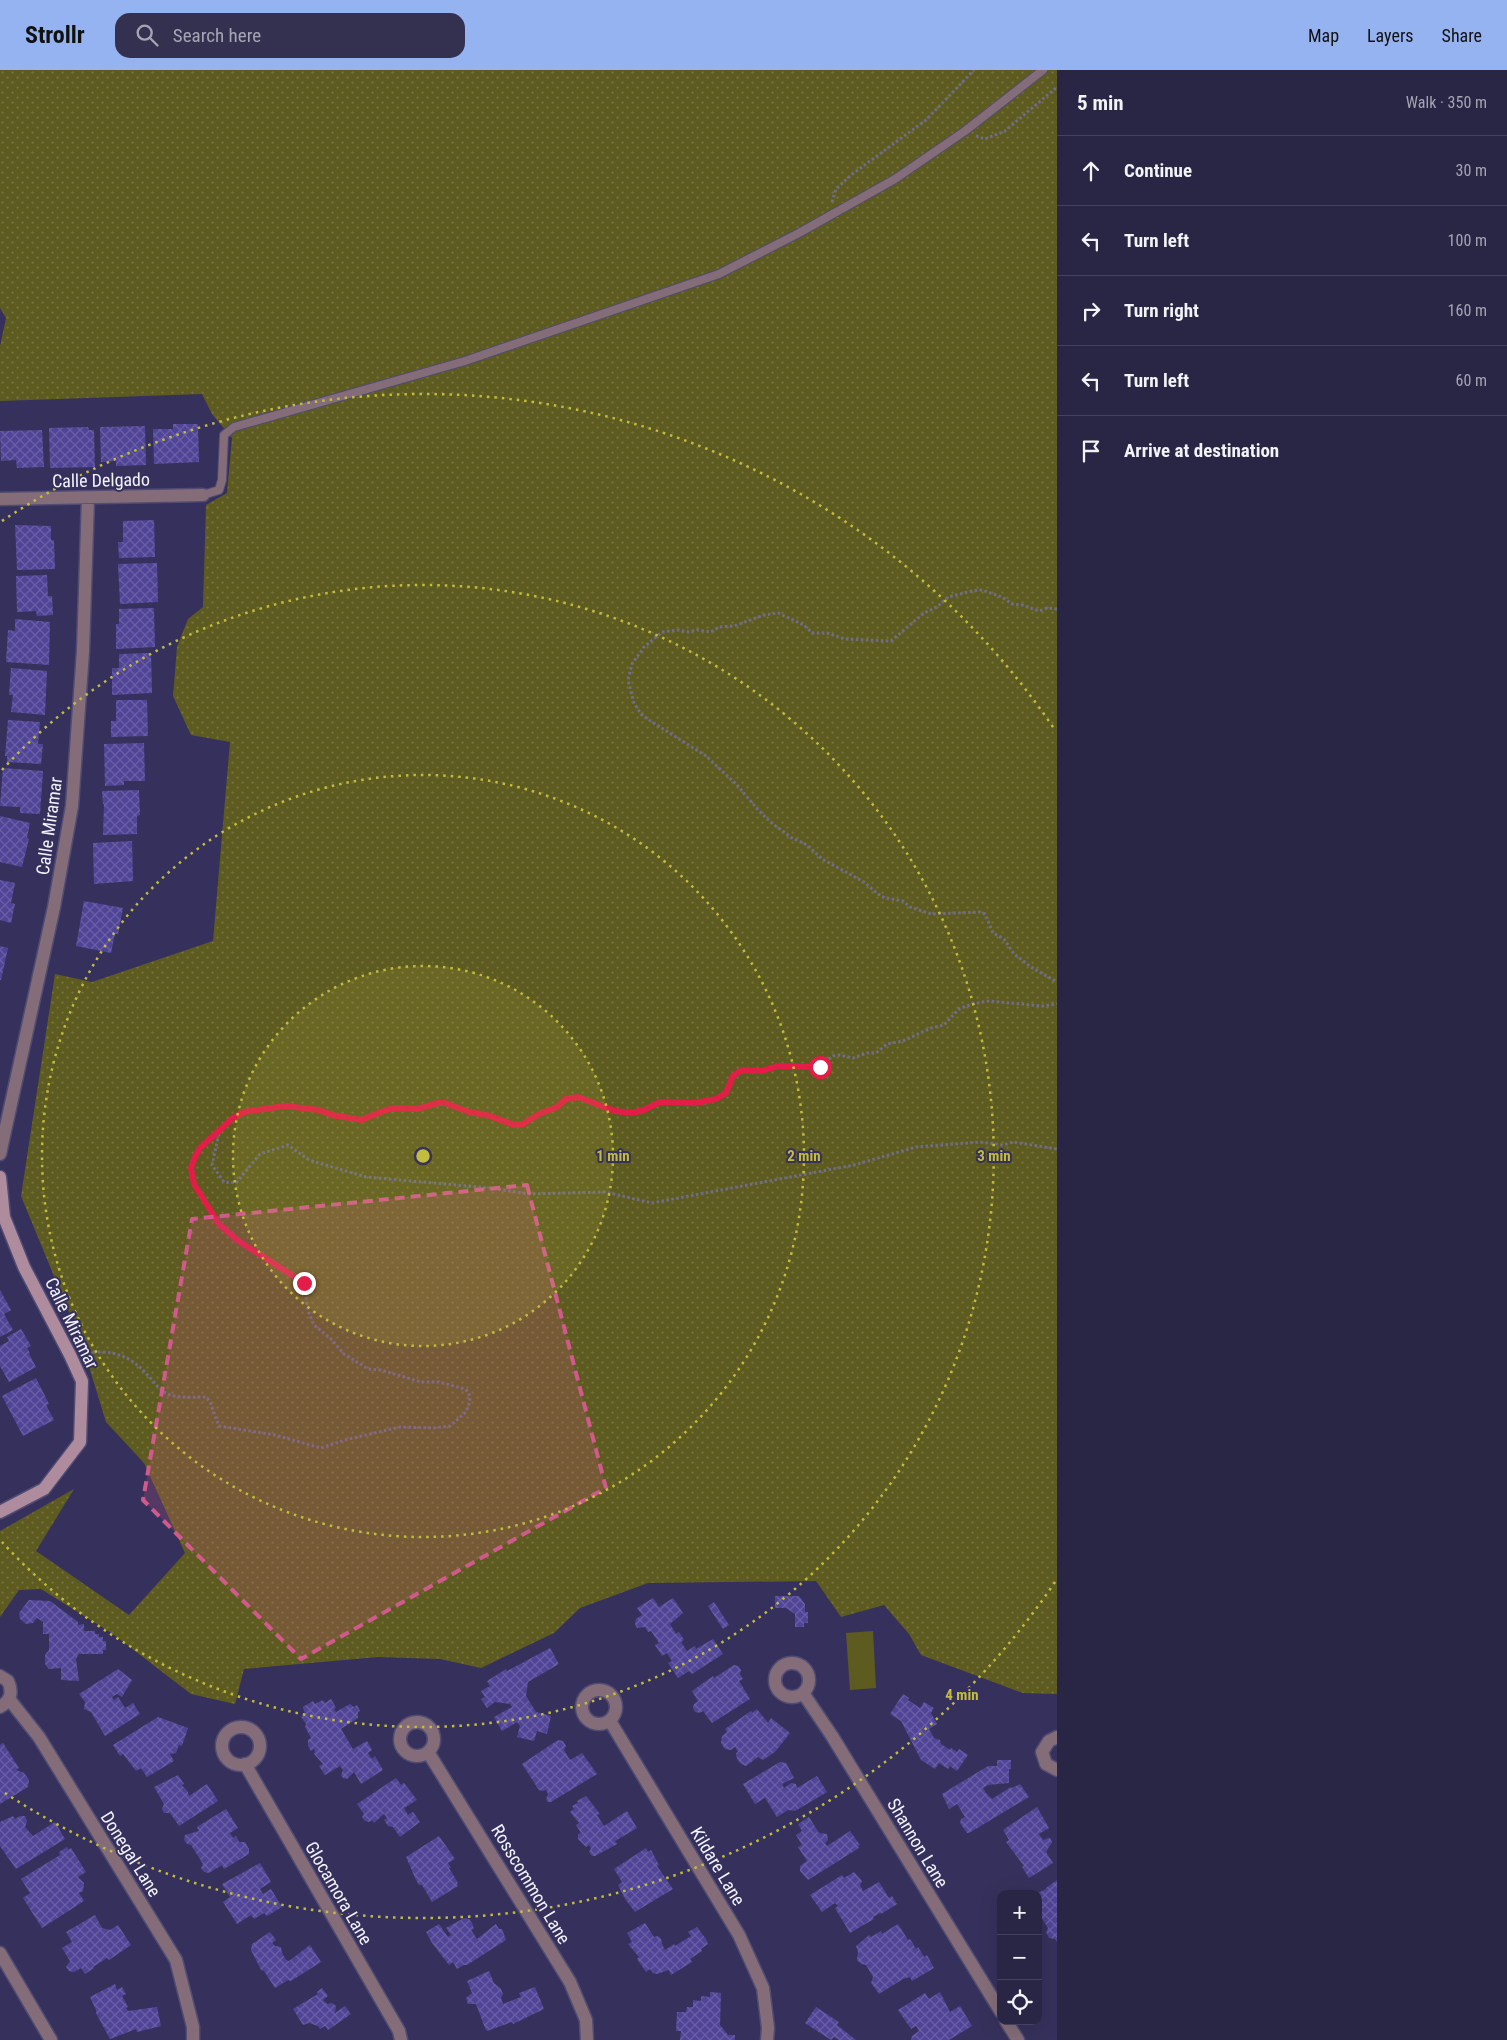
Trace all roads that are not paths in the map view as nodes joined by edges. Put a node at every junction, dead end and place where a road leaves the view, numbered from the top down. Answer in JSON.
{"nodes":[{"id":1,"x":1043,"y":70,"type":"edge"},
{"id":2,"x":203,"y":496,"type":"joint"},
{"id":3,"x":88,"y":498,"type":"junction"},
{"id":4,"x":0,"y":499,"type":"edge"},
{"id":5,"x":0,"y":1154,"type":"edge"},
{"id":6,"x":0,"y":1177,"type":"edge"},
{"id":7,"x":0,"y":1512,"type":"edge"},
{"id":8,"x":0,"y":1676,"type":"edge"},
{"id":9,"x":803,"y":1693,"type":"dead end"},
{"id":10,"x":5,"y":1703,"type":"edge"},
{"id":11,"x":610,"y":1720,"type":"dead end"},
{"id":12,"x":1057,"y":1737,"type":"edge"},
{"id":13,"x":428,"y":1752,"type":"dead end"},
{"id":14,"x":245,"y":1764,"type":"dead end"},
{"id":15,"x":1057,"y":1770,"type":"edge"},
{"id":16,"x":0,"y":1953,"type":"edge"},
{"id":17,"x":997,"y":2005,"type":"edge"},
{"id":18,"x":1009,"y":2025,"type":"edge"},
{"id":19,"x":51,"y":2040,"type":"edge"},
{"id":20,"x":193,"y":2040,"type":"edge"},
{"id":21,"x":401,"y":2040,"type":"edge"},
{"id":22,"x":588,"y":2040,"type":"edge"},
{"id":23,"x":767,"y":2040,"type":"edge"},
{"id":24,"x":1018,"y":2040,"type":"edge"}],
"edges":[{"from":1,"to":2,"type":"lane"},
{"from":2,"to":3,"type":"street","name":"Calle Delgado"},
{"from":3,"to":4,"type":"street","name":"Calle Delgado"},
{"from":3,"to":5,"type":"street","name":"Calle Miramar"},
{"from":6,"to":7,"type":"street","name":"Calle Miramar"},
{"from":8,"to":10,"type":"street","name":"Donegal Lane"},
{"from":9,"to":17,"type":"street","name":"Shannon Lane"},
{"from":10,"to":20,"type":"street","name":"Donegal Lane"},
{"from":11,"to":23,"type":"street","name":"Kildare Lane"},
{"from":12,"to":15,"type":"street"},
{"from":13,"to":22,"type":"street","name":"Rosscommon Lane"},
{"from":14,"to":21,"type":"street","name":"Glocamora Lane"},
{"from":16,"to":19,"type":"street"},
{"from":18,"to":24,"type":"street"}]}
